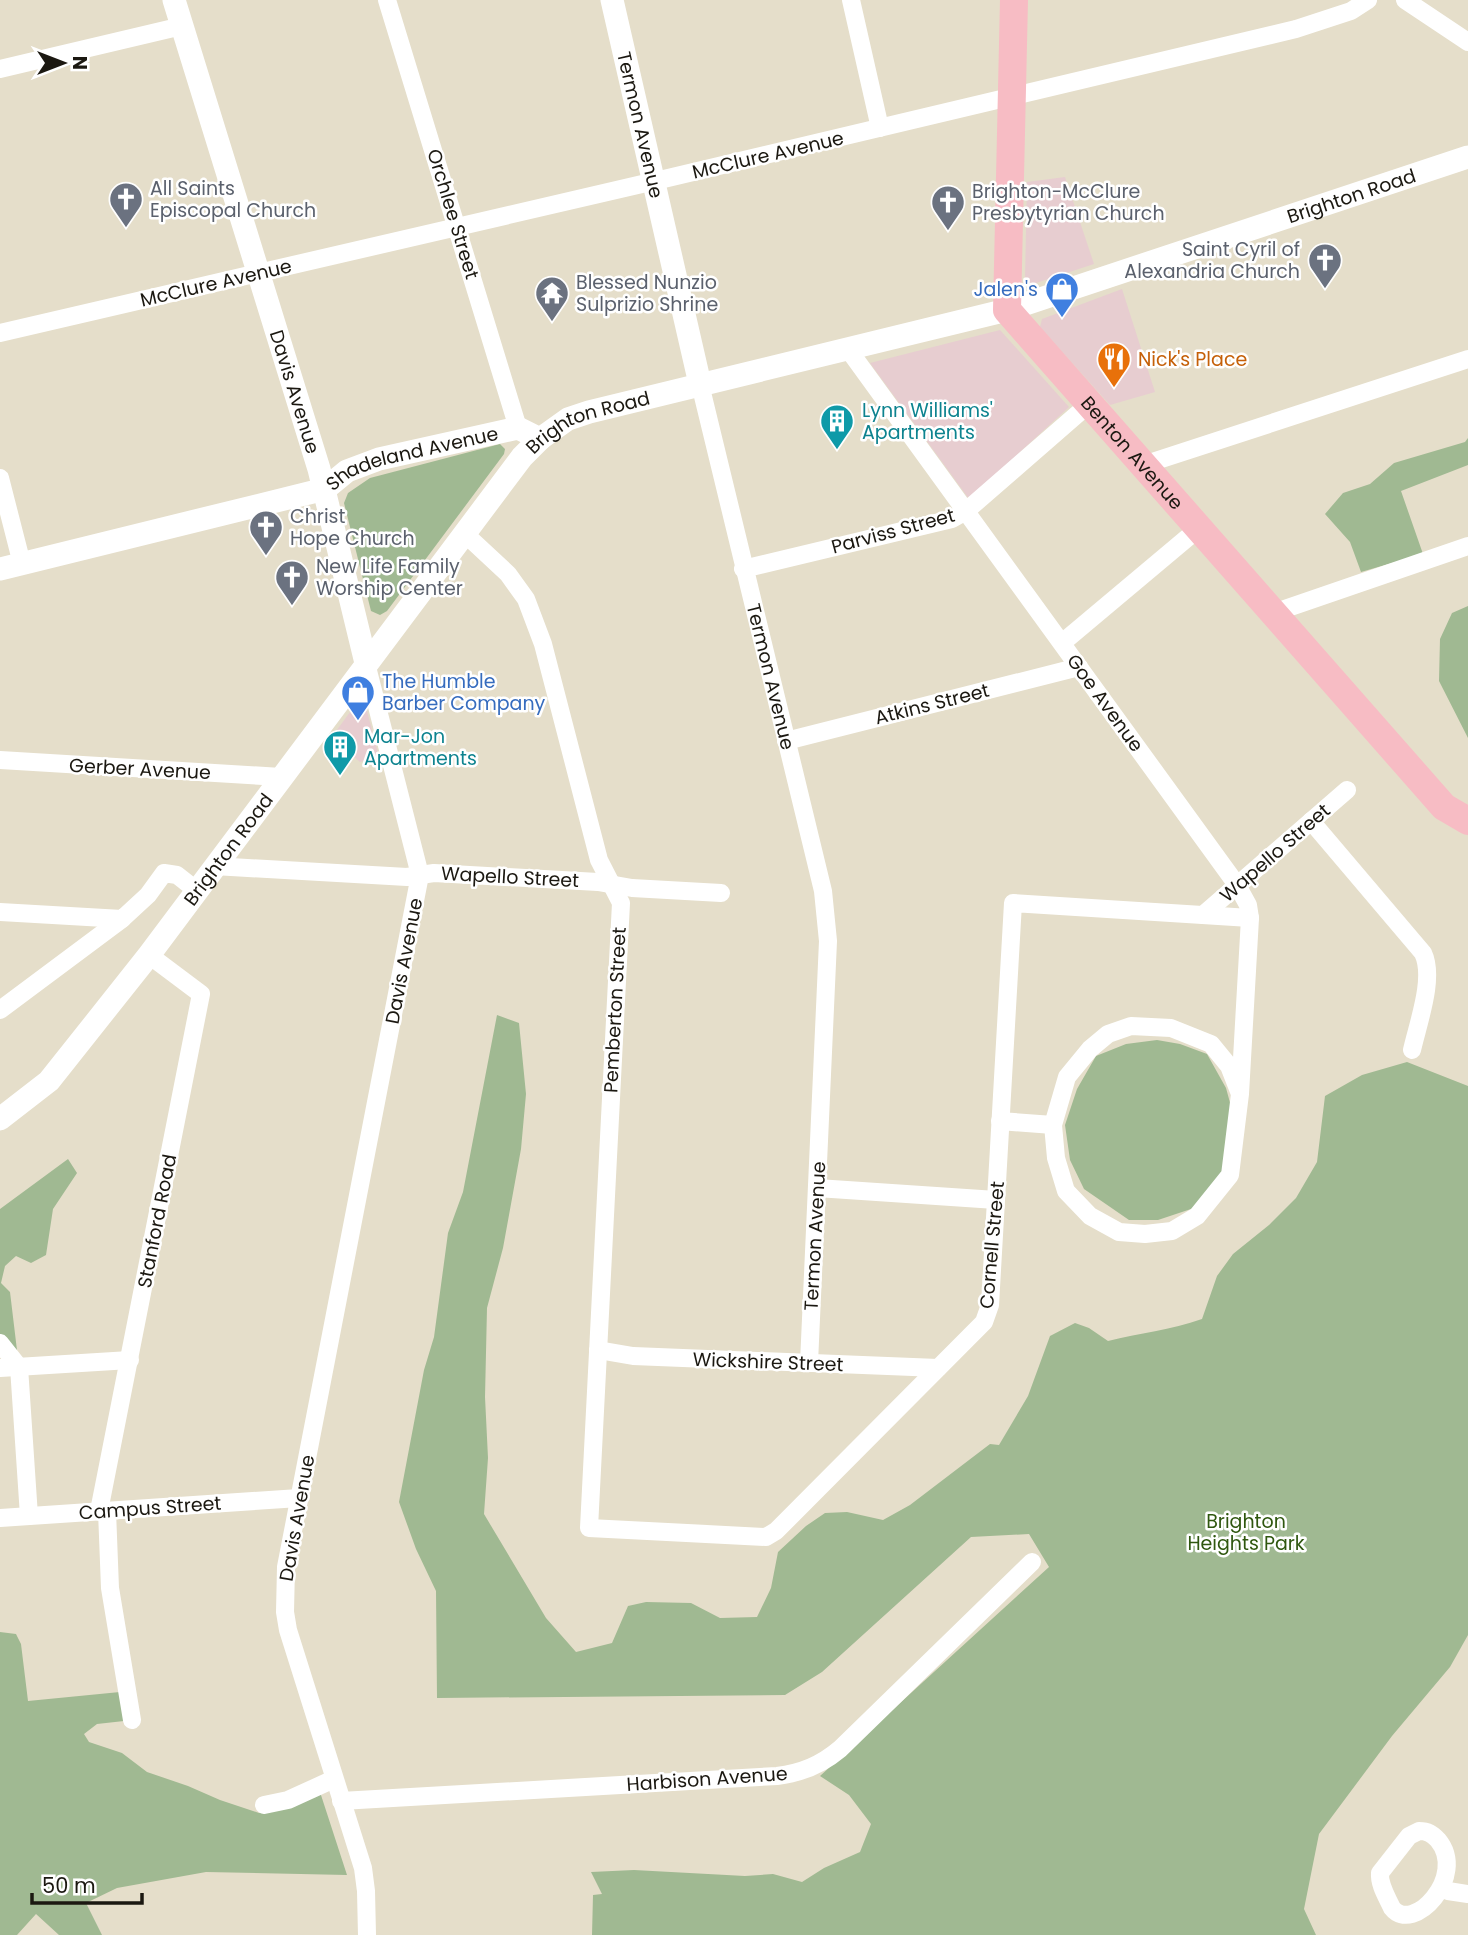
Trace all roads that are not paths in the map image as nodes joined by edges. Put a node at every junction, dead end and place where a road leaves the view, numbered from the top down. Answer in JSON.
{"nodes":[{"id":1,"x":174,"y":0,"type":"edge"},
{"id":2,"x":387,"y":0,"type":"edge"},
{"id":3,"x":612,"y":0,"type":"edge"},
{"id":4,"x":851,"y":0,"type":"edge"},
{"id":5,"x":1014,"y":0,"type":"edge"},
{"id":6,"x":1368,"y":0,"type":"edge"},
{"id":7,"x":1405,"y":0,"type":"edge"},
{"id":8,"x":182,"y":26,"type":"junction"},
{"id":9,"x":1468,"y":42,"type":"edge"},
{"id":10,"x":0,"y":69,"type":"edge"},
{"id":11,"x":1012,"y":97,"type":"junction"},
{"id":12,"x":880,"y":128,"type":"junction"},
{"id":13,"x":1468,"y":157,"type":"edge"},
{"id":14,"x":654,"y":181,"type":"junction"},
{"id":15,"x":457,"y":228,"type":"junction"},
{"id":16,"x":260,"y":273,"type":"junction"},
{"id":17,"x":1007,"y":310,"type":"junction"},
{"id":18,"x":0,"y":333,"type":"edge"},
{"id":19,"x":848,"y":349,"type":"junction"},
{"id":20,"x":1468,"y":359,"type":"edge"},
{"id":21,"x":700,"y":384,"type":"junction"},
{"id":22,"x":1090,"y":404,"type":"junction"},
{"id":23,"x":518,"y":428,"type":"junction"},
{"id":24,"x":540,"y":439,"type":"junction"},
{"id":25,"x":1143,"y":465,"type":"junction"},
{"id":26,"x":0,"y":478,"type":"edge"},
{"id":27,"x":325,"y":489,"type":"junction"},
{"id":28,"x":966,"y":511,"type":"junction"},
{"id":29,"x":1199,"y":528,"type":"junction"},
{"id":30,"x":464,"y":533,"type":"junction"},
{"id":31,"x":1468,"y":546,"type":"edge"},
{"id":32,"x":11,"y":567,"type":"edge"},
{"id":33,"x":743,"y":569,"type":"junction"},
{"id":34,"x":1273,"y":612,"type":"junction"},
{"id":35,"x":1062,"y":643,"type":"junction"},
{"id":36,"x":366,"y":663,"type":"junction"},
{"id":37,"x":1079,"y":667,"type":"junction"},
{"id":38,"x":786,"y":741,"type":"junction"},
{"id":39,"x":0,"y":761,"type":"edge"},
{"id":40,"x":281,"y":777,"type":"junction"},
{"id":41,"x":1347,"y":790,"type":"dead end"},
{"id":42,"x":1311,"y":821,"type":"junction"},
{"id":43,"x":1468,"y":821,"type":"edge"},
{"id":44,"x":214,"y":866,"type":"junction"},
{"id":45,"x":420,"y":875,"type":"junction"},
{"id":46,"x":611,"y":884,"type":"junction"},
{"id":47,"x":1237,"y":886,"type":"junction"},
{"id":48,"x":196,"y":890,"type":"junction"},
{"id":49,"x":721,"y":893,"type":"dead end"},
{"id":50,"x":1013,"y":903,"type":"joint"},
{"id":51,"x":0,"y":912,"type":"edge"},
{"id":52,"x":1203,"y":915,"type":"junction"},
{"id":53,"x":1250,"y":918,"type":"junction"},
{"id":54,"x":122,"y":919,"type":"junction"},
{"id":55,"x":149,"y":955,"type":"junction"},
{"id":56,"x":0,"y":1010,"type":"edge"},
{"id":57,"x":1412,"y":1050,"type":"dead end"},
{"id":58,"x":1240,"y":1094,"type":"junction"},
{"id":59,"x":0,"y":1119,"type":"edge"},
{"id":60,"x":1000,"y":1121,"type":"junction"},
{"id":61,"x":1053,"y":1125,"type":"junction"},
{"id":62,"x":817,"y":1188,"type":"junction"},
{"id":63,"x":996,"y":1200,"type":"junction"},
{"id":64,"x":0,"y":1343,"type":"edge"},
{"id":65,"x":598,"y":1350,"type":"junction"},
{"id":66,"x":130,"y":1360,"type":"junction"},
{"id":67,"x":809,"y":1363,"type":"junction"},
{"id":68,"x":19,"y":1367,"type":"junction"},
{"id":69,"x":0,"y":1368,"type":"edge"},
{"id":70,"x":938,"y":1368,"type":"junction"},
{"id":71,"x":299,"y":1498,"type":"junction"},
{"id":72,"x":103,"y":1511,"type":"junction"},
{"id":73,"x":29,"y":1516,"type":"junction"},
{"id":74,"x":0,"y":1518,"type":"edge"},
{"id":75,"x":766,"y":1537,"type":"joint"},
{"id":76,"x":1032,"y":1562,"type":"dead end"},
{"id":77,"x":132,"y":1720,"type":"dead end"},
{"id":78,"x":334,"y":1779,"type":"junction"},
{"id":79,"x":341,"y":1801,"type":"junction"},
{"id":80,"x":264,"y":1805,"type":"dead end"},
{"id":81,"x":1448,"y":1891,"type":"junction"},
{"id":82,"x":1468,"y":1894,"type":"edge"},
{"id":83,"x":367,"y":1935,"type":"edge"}],
"edges":[{"from":1,"to":8,"type":"street","name":"Davis Avenue"},
{"from":2,"to":15,"type":"street","name":"Orchlee Street"},
{"from":3,"to":14,"type":"street","name":"Termon Avenue"},
{"from":4,"to":12,"type":"street"},
{"from":5,"to":11,"type":"main road"},
{"from":6,"to":11,"type":"street","name":"McClure Avenue"},
{"from":7,"to":9,"type":"street"},
{"from":8,"to":10,"type":"street"},
{"from":8,"to":16,"type":"street","name":"Davis Avenue"},
{"from":11,"to":12,"type":"street","name":"McClure Avenue"},
{"from":11,"to":17,"type":"main road"},
{"from":12,"to":14,"type":"street","name":"McClure Avenue"},
{"from":13,"to":17,"type":"street","name":"Brighton Road"},
{"from":14,"to":15,"type":"street","name":"McClure Avenue"},
{"from":14,"to":21,"type":"street","name":"Termon Avenue"},
{"from":15,"to":16,"type":"street","name":"McClure Avenue"},
{"from":15,"to":23,"type":"street","name":"Orchlee Street"},
{"from":16,"to":18,"type":"street","name":"McClure Avenue"},
{"from":16,"to":27,"type":"street","name":"Davis Avenue"},
{"from":17,"to":19,"type":"street","name":"Brighton Road"},
{"from":17,"to":22,"type":"main road","name":"Benton Avenue"},
{"from":19,"to":21,"type":"street","name":"Brighton Road"},
{"from":19,"to":28,"type":"street","name":"Goe Avenue"},
{"from":20,"to":25,"type":"street"},
{"from":21,"to":24,"type":"street","name":"Brighton Road"},
{"from":21,"to":33,"type":"street","name":"Termon Avenue"},
{"from":22,"to":25,"type":"main road","name":"Benton Avenue"},
{"from":22,"to":28,"type":"street","name":"Parviss Street"},
{"from":23,"to":24,"type":"street","name":"Shadeland Avenue"},
{"from":23,"to":27,"type":"street","name":"Shadeland Avenue"},
{"from":24,"to":30,"type":"street","name":"Brighton Road"},
{"from":25,"to":29,"type":"main road","name":"Benton Avenue"},
{"from":26,"to":32,"type":"street"},
{"from":27,"to":32,"type":"street","name":"Shadeland Avenue"},
{"from":27,"to":36,"type":"street","name":"Davis Avenue"},
{"from":28,"to":33,"type":"street","name":"Parviss Street"},
{"from":28,"to":35,"type":"street","name":"Goe Avenue"},
{"from":29,"to":34,"type":"main road","name":"Benton Avenue"},
{"from":29,"to":35,"type":"street"},
{"from":30,"to":36,"type":"street","name":"Brighton Road"},
{"from":30,"to":46,"type":"street","name":"Pemberton Street"},
{"from":31,"to":34,"type":"street"},
{"from":33,"to":38,"type":"street","name":"Termon Avenue"},
{"from":34,"to":43,"type":"main road","name":"Benton Avenue"},
{"from":35,"to":37,"type":"street","name":"Goe Avenue"},
{"from":36,"to":40,"type":"street","name":"Brighton Road"},
{"from":36,"to":45,"type":"street","name":"Davis Avenue"},
{"from":37,"to":38,"type":"street","name":"Atkins Street"},
{"from":37,"to":47,"type":"street","name":"Goe Avenue"},
{"from":38,"to":62,"type":"street","name":"Termon Avenue"},
{"from":39,"to":40,"type":"street","name":"Gerber Avenue"},
{"from":40,"to":44,"type":"street","name":"Brighton Road"},
{"from":41,"to":42,"type":"street","name":"Wapello Street"},
{"from":42,"to":47,"type":"street","name":"Wapello Street"},
{"from":42,"to":57,"type":"street"},
{"from":44,"to":45,"type":"street","name":"Wapello Street"},
{"from":44,"to":48,"type":"street","name":"Brighton Road"},
{"from":45,"to":46,"type":"street","name":"Wapello Street"},
{"from":45,"to":71,"type":"street","name":"Davis Avenue"},
{"from":46,"to":49,"type":"street","name":"Wapello Street"},
{"from":46,"to":65,"type":"street","name":"Pemberton Street"},
{"from":47,"to":52,"type":"street","name":"Wapello Street"},
{"from":47,"to":53,"type":"street","name":"Goe Avenue"},
{"from":48,"to":54,"type":"street"},
{"from":48,"to":55,"type":"street","name":"Brighton Road"},
{"from":50,"to":52,"type":"street","name":"Wapello Street"},
{"from":50,"to":60,"type":"street","name":"Cornell Street"},
{"from":51,"to":54,"type":"street"},
{"from":52,"to":53,"type":"street","name":"Wapello Street"},
{"from":53,"to":58,"type":"street","name":"Goe Avenue"},
{"from":54,"to":56,"type":"street"},
{"from":55,"to":59,"type":"street","name":"Brighton Road"},
{"from":55,"to":66,"type":"street","name":"Stanford Road"},
{"from":58,"to":61,"type":"street"},
{"from":58,"to":61,"type":"street"},
{"from":60,"to":61,"type":"street"},
{"from":60,"to":63,"type":"street","name":"Cornell Street"},
{"from":62,"to":63,"type":"street"},
{"from":62,"to":67,"type":"street","name":"Termon Avenue"},
{"from":63,"to":70,"type":"street","name":"Cornell Street"},
{"from":64,"to":68,"type":"street"},
{"from":65,"to":67,"type":"street","name":"Wickshire Street"},
{"from":65,"to":75,"type":"street","name":"Pemberton Street"},
{"from":66,"to":68,"type":"street"},
{"from":66,"to":72,"type":"street","name":"Stanford Road"},
{"from":67,"to":70,"type":"street","name":"Wickshire Street"},
{"from":68,"to":69,"type":"street"},
{"from":68,"to":73,"type":"street"},
{"from":70,"to":75,"type":"street","name":"Cornell Street"},
{"from":71,"to":72,"type":"street","name":"Campus Street"},
{"from":71,"to":78,"type":"street","name":"Davis Avenue"},
{"from":72,"to":73,"type":"street","name":"Campus Street"},
{"from":72,"to":77,"type":"street","name":"Stanford Road"},
{"from":73,"to":74,"type":"street","name":"Campus Street"},
{"from":76,"to":79,"type":"street","name":"Harbison Avenue"},
{"from":78,"to":79,"type":"street","name":"Davis Avenue"},
{"from":78,"to":80,"type":"street"},
{"from":79,"to":83,"type":"street","name":"Davis Avenue"},
{"from":81,"to":81,"type":"street"},
{"from":81,"to":82,"type":"street"}]}
